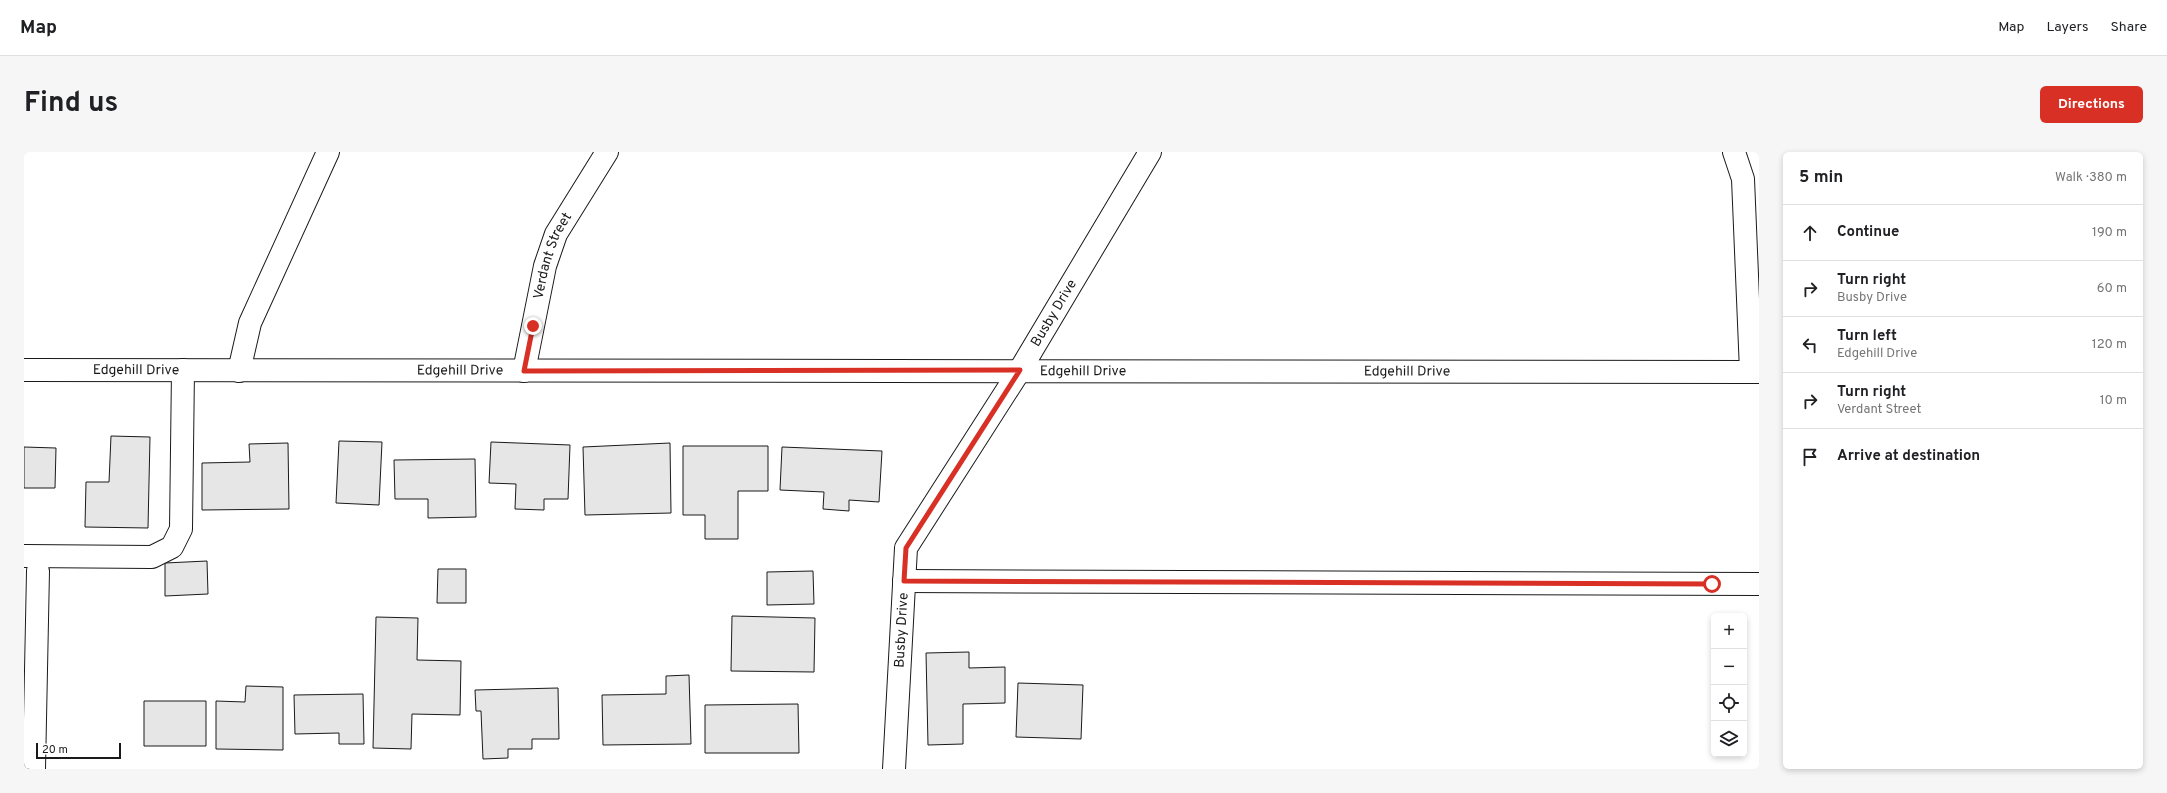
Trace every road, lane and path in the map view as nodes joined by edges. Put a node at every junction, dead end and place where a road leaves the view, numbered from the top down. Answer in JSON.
{"nodes":[{"id":1,"x":328,"y":152,"type":"edge"},
{"id":2,"x":607,"y":152,"type":"edge"},
{"id":3,"x":1150,"y":152,"type":"edge"},
{"id":4,"x":1734,"y":152,"type":"edge"},
{"id":5,"x":24,"y":370,"type":"edge"},
{"id":6,"x":183,"y":370,"type":"junction"},
{"id":7,"x":239,"y":370,"type":"junction"},
{"id":8,"x":1020,"y":370,"type":"junction"},
{"id":9,"x":524,"y":371,"type":"junction"},
{"id":10,"x":1755,"y":372,"type":"edge"},
{"id":11,"x":31,"y":564,"type":"edge"},
{"id":12,"x":904,"y":581,"type":"junction"},
{"id":13,"x":1759,"y":584,"type":"edge"},
{"id":14,"x":34,"y":769,"type":"edge"},
{"id":15,"x":894,"y":769,"type":"edge"}],
"edges":[{"from":1,"to":7,"type":"street"},
{"from":2,"to":9,"type":"street","name":"Verdant Street"},
{"from":3,"to":8,"type":"street","name":"Busby Drive"},
{"from":4,"to":10,"type":"street"},
{"from":5,"to":6,"type":"street","name":"Edgehill Drive"},
{"from":6,"to":7,"type":"street","name":"Edgehill Drive"},
{"from":6,"to":11,"type":"street"},
{"from":7,"to":9,"type":"street","name":"Edgehill Drive"},
{"from":8,"to":9,"type":"street","name":"Edgehill Drive"},
{"from":8,"to":10,"type":"street","name":"Edgehill Drive"},
{"from":8,"to":12,"type":"street","name":"Busby Drive"},
{"from":11,"to":14,"type":"street"},
{"from":12,"to":13,"type":"street"},
{"from":12,"to":15,"type":"street","name":"Busby Drive"}]}
